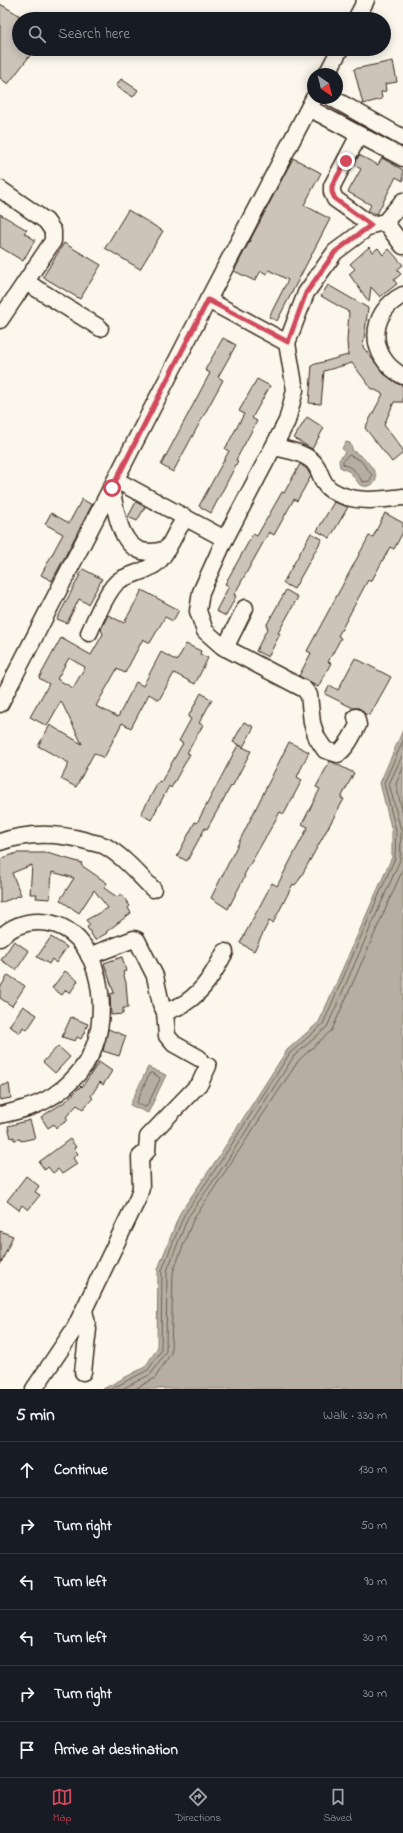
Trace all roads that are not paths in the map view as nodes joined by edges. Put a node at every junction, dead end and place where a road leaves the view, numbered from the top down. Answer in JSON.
{"nodes":[{"id":1,"x":366,"y":0,"type":"edge"},
{"id":2,"x":360,"y":12,"type":"edge"},
{"id":3,"x":336,"y":56,"type":"edge"},
{"id":4,"x":330,"y":68,"type":"edge"},
{"id":5,"x":311,"y":104,"type":"edge"},
{"id":6,"x":313,"y":104,"type":"edge"},
{"id":7,"x":343,"y":104,"type":"edge"},
{"id":8,"x":359,"y":135,"type":"junction"},
{"id":9,"x":403,"y":138,"type":"edge"},
{"id":10,"x":403,"y":158,"type":"edge"},
{"id":11,"x":0,"y":189,"type":"edge"},
{"id":12,"x":403,"y":201,"type":"edge"},
{"id":13,"x":378,"y":224,"type":"junction"},
{"id":14,"x":403,"y":246,"type":"edge"},
{"id":15,"x":26,"y":282,"type":"junction"},
{"id":16,"x":403,"y":295,"type":"edge"},
{"id":17,"x":208,"y":300,"type":"junction"},
{"id":18,"x":0,"y":320,"type":"edge"},
{"id":19,"x":100,"y":328,"type":"dead end"},
{"id":20,"x":288,"y":342,"type":"junction"},
{"id":21,"x":403,"y":376,"type":"edge"},
{"id":22,"x":274,"y":446,"type":"junction"},
{"id":23,"x":114,"y":484,"type":"junction"},
{"id":24,"x":403,"y":497,"type":"edge"},
{"id":25,"x":186,"y":518,"type":"junction"},
{"id":26,"x":225,"y":539,"type":"junction"},
{"id":27,"x":166,"y":548,"type":"junction"},
{"id":28,"x":245,"y":608,"type":"dead end"},
{"id":29,"x":89,"y":633,"type":"dead end"},
{"id":30,"x":225,"y":648,"type":"junction"},
{"id":31,"x":0,"y":704,"type":"edge"},
{"id":32,"x":356,"y":717,"type":"dead end"},
{"id":33,"x":0,"y":842,"type":"edge"},
{"id":34,"x":153,"y":889,"type":"dead end"},
{"id":35,"x":0,"y":938,"type":"edge"},
{"id":36,"x":225,"y":952,"type":"dead end"},
{"id":37,"x":89,"y":956,"type":"junction"},
{"id":38,"x":165,"y":1012,"type":"junction"},
{"id":39,"x":0,"y":1115,"type":"edge"},
{"id":40,"x":84,"y":1310,"type":"junction"},
{"id":41,"x":83,"y":1372,"type":"dead end"},
{"id":42,"x":34,"y":1389,"type":"edge"}],
"edges":[{"from":1,"to":2,"type":"street"},
{"from":3,"to":4,"type":"street"},
{"from":5,"to":17,"type":"street"},
{"from":6,"to":8,"type":"street"},
{"from":7,"to":9,"type":"street"},
{"from":8,"to":10,"type":"street"},
{"from":8,"to":13,"type":"street"},
{"from":11,"to":15,"type":"street"},
{"from":12,"to":13,"type":"street"},
{"from":13,"to":14,"type":"street"},
{"from":13,"to":20,"type":"street"},
{"from":15,"to":18,"type":"street"},
{"from":15,"to":19,"type":"street"},
{"from":16,"to":21,"type":"street"},
{"from":17,"to":20,"type":"street"},
{"from":17,"to":23,"type":"street"},
{"from":20,"to":22,"type":"street"},
{"from":22,"to":24,"type":"street"},
{"from":22,"to":26,"type":"street"},
{"from":23,"to":25,"type":"street"},
{"from":23,"to":27,"type":"street"},
{"from":23,"to":31,"type":"street"},
{"from":25,"to":26,"type":"street"},
{"from":25,"to":27,"type":"street"},
{"from":26,"to":30,"type":"street"},
{"from":27,"to":29,"type":"street"},
{"from":28,"to":30,"type":"street"},
{"from":30,"to":32,"type":"street"},
{"from":33,"to":34,"type":"street"},
{"from":35,"to":37,"type":"street"},
{"from":36,"to":38,"type":"street"},
{"from":37,"to":38,"type":"street"},
{"from":37,"to":39,"type":"street"},
{"from":38,"to":40,"type":"street"},
{"from":40,"to":41,"type":"street"},
{"from":40,"to":42,"type":"street"}]}
